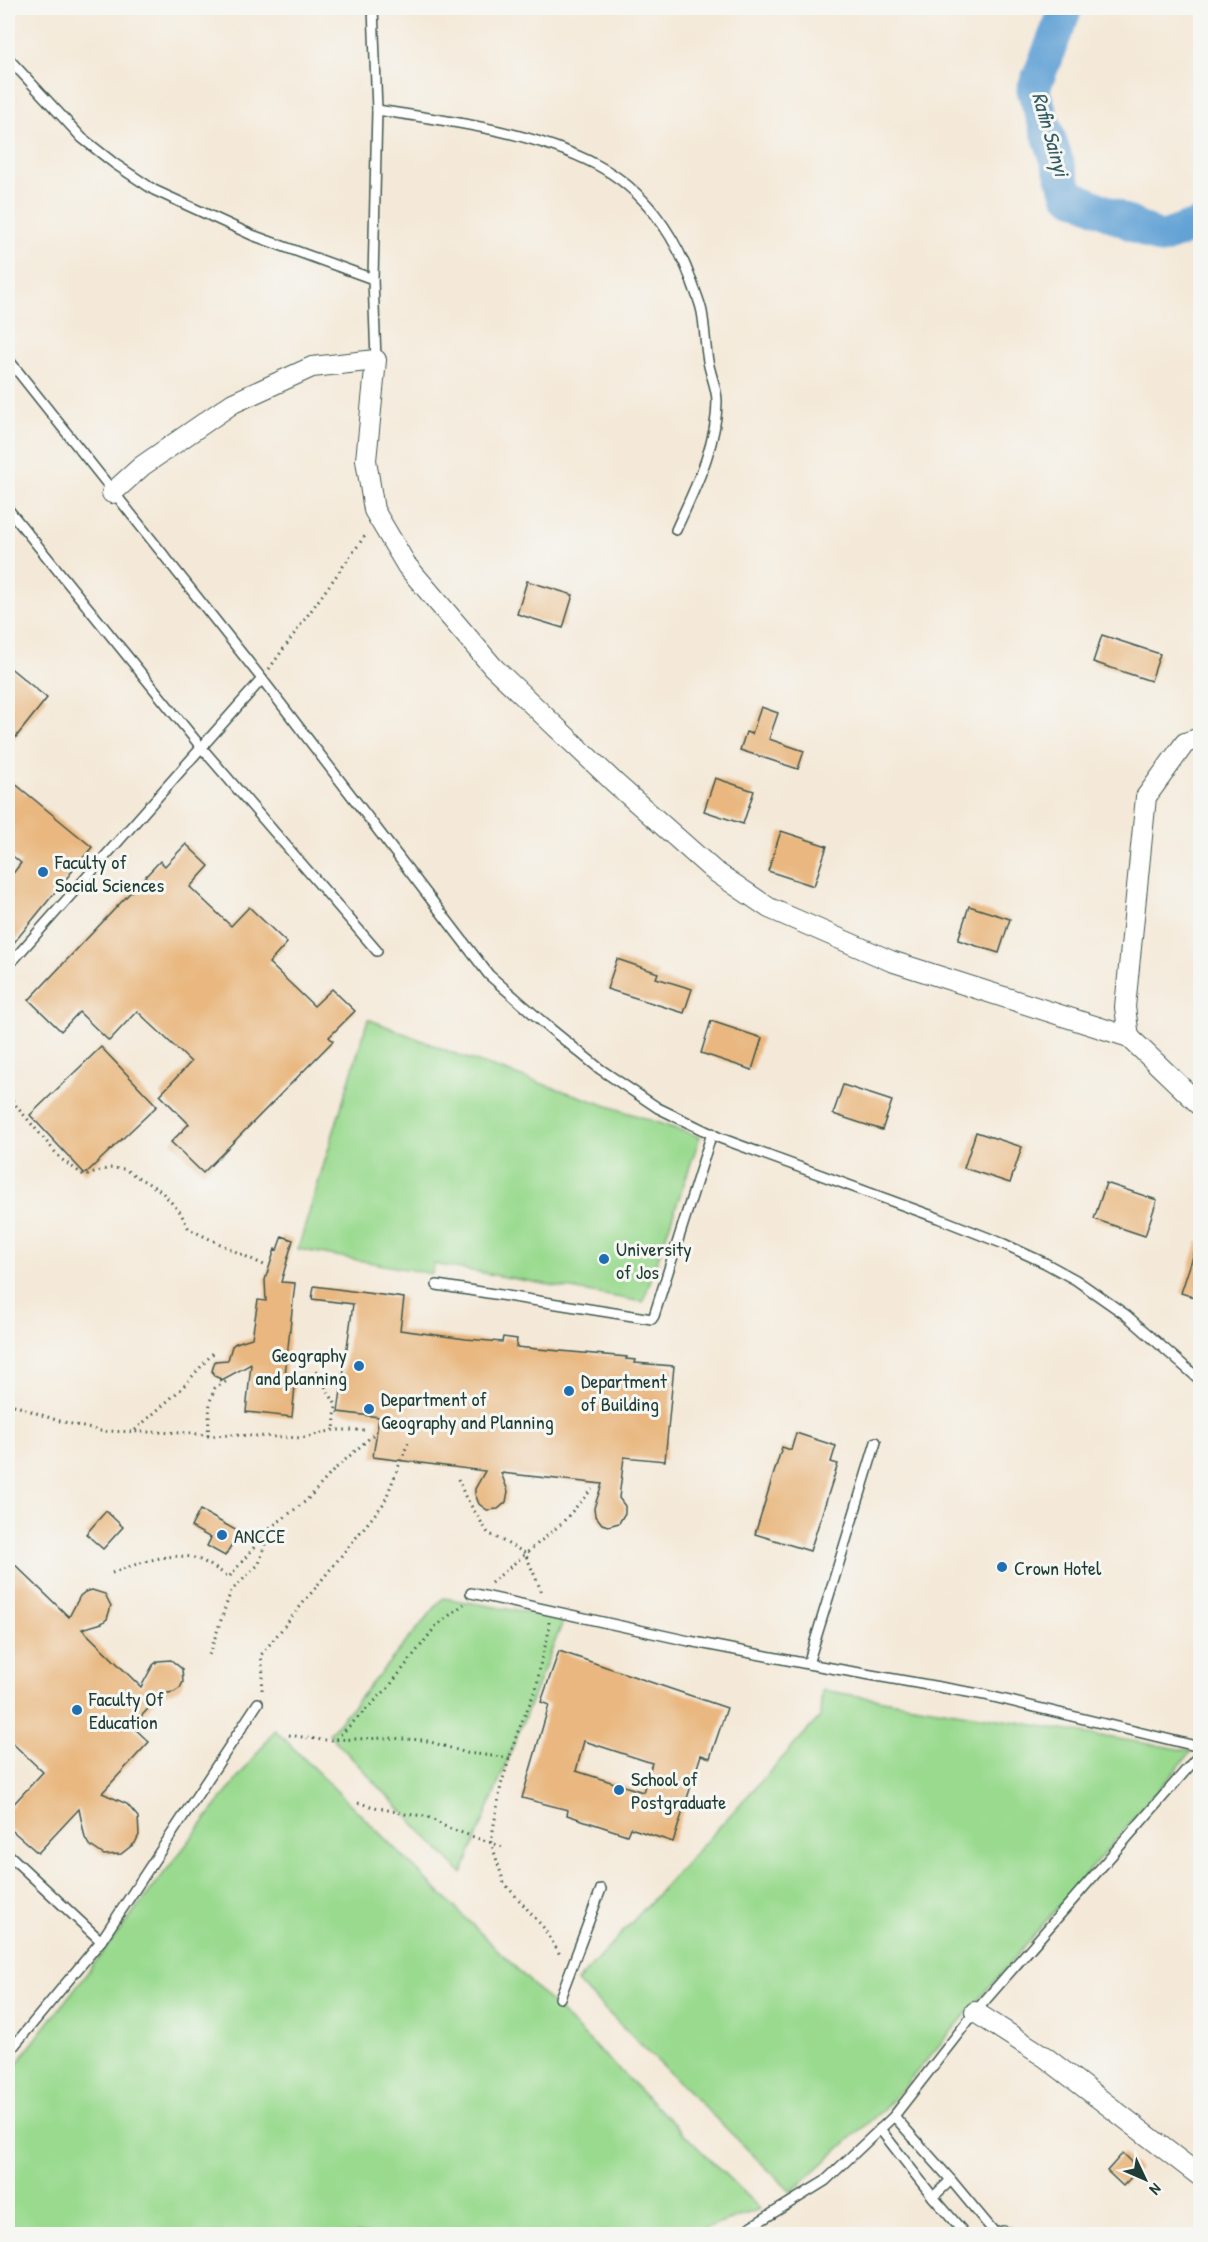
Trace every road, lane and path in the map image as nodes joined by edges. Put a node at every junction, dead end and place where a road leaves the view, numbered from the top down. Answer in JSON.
{"nodes":[{"id":1,"x":373,"y":8,"type":"edge"},
{"id":2,"x":8,"y":58,"type":"edge"},
{"id":3,"x":377,"y":110,"type":"junction"},
{"id":4,"x":373,"y":279,"type":"junction"},
{"id":5,"x":8,"y":359,"type":"edge"},
{"id":6,"x":376,"y":360,"type":"junction"},
{"id":7,"x":112,"y":493,"type":"junction"},
{"id":8,"x":8,"y":509,"type":"edge"},
{"id":9,"x":378,"y":517,"type":"junction"},
{"id":10,"x":676,"y":530,"type":"dead end"},
{"id":11,"x":262,"y":679,"type":"junction"},
{"id":12,"x":1200,"y":738,"type":"edge"},
{"id":13,"x":201,"y":747,"type":"junction"},
{"id":14,"x":377,"y":951,"type":"dead end"},
{"id":15,"x":8,"y":966,"type":"edge"},
{"id":16,"x":1128,"y":1037,"type":"junction"},
{"id":17,"x":8,"y":1096,"type":"edge"},
{"id":18,"x":1200,"y":1105,"type":"edge"},
{"id":19,"x":712,"y":1133,"type":"junction"},
{"id":20,"x":266,"y":1266,"type":"dead end"},
{"id":21,"x":437,"y":1285,"type":"dead end"},
{"id":22,"x":214,"y":1352,"type":"dead end"},
{"id":23,"x":316,"y":1371,"type":"dead end"},
{"id":24,"x":1200,"y":1380,"type":"edge"},
{"id":25,"x":227,"y":1381,"type":"dead end"},
{"id":26,"x":8,"y":1403,"type":"edge"},
{"id":27,"x":135,"y":1430,"type":"junction"},
{"id":28,"x":334,"y":1430,"type":"junction"},
{"id":29,"x":366,"y":1430,"type":"dead end"},
{"id":30,"x":374,"y":1435,"type":"dead end"},
{"id":31,"x":208,"y":1436,"type":"junction"},
{"id":32,"x":876,"y":1442,"type":"dead end"},
{"id":33,"x":408,"y":1443,"type":"dead end"},
{"id":34,"x":458,"y":1479,"type":"dead end"},
{"id":35,"x":592,"y":1489,"type":"dead end"},
{"id":36,"x":270,"y":1528,"type":"junction"},
{"id":37,"x":525,"y":1553,"type":"junction"},
{"id":38,"x":112,"y":1573,"type":"dead end"},
{"id":39,"x":474,"y":1593,"type":"junction"},
{"id":40,"x":547,"y":1610,"type":"junction"},
{"id":41,"x":209,"y":1655,"type":"dead end"},
{"id":42,"x":808,"y":1664,"type":"junction"},
{"id":43,"x":258,"y":1703,"type":"joint"},
{"id":44,"x":290,"y":1735,"type":"dead end"},
{"id":45,"x":336,"y":1739,"type":"junction"},
{"id":46,"x":1200,"y":1747,"type":"edge"},
{"id":47,"x":1200,"y":1754,"type":"edge"},
{"id":48,"x":510,"y":1758,"type":"junction"},
{"id":49,"x":358,"y":1803,"type":"dead end"},
{"id":50,"x":491,"y":1842,"type":"junction"},
{"id":51,"x":506,"y":1848,"type":"dead end"},
{"id":52,"x":8,"y":1854,"type":"edge"},
{"id":53,"x":601,"y":1889,"type":"dead end"},
{"id":54,"x":101,"y":1941,"type":"junction"},
{"id":55,"x":570,"y":1971,"type":"junction"},
{"id":56,"x":560,"y":1998,"type":"dead end"},
{"id":57,"x":975,"y":2012,"type":"junction"},
{"id":58,"x":8,"y":2053,"type":"edge"},
{"id":59,"x":894,"y":2116,"type":"junction"},
{"id":60,"x":880,"y":2129,"type":"junction"},
{"id":61,"x":1200,"y":2176,"type":"edge"},
{"id":62,"x":951,"y":2180,"type":"junction"},
{"id":63,"x":933,"y":2197,"type":"junction"},
{"id":64,"x":993,"y":2234,"type":"edge"},
{"id":65,"x":739,"y":2235,"type":"edge"},
{"id":66,"x":966,"y":2235,"type":"edge"},
{"id":67,"x":1017,"y":2235,"type":"edge"}],
"edges":[{"from":1,"to":3,"type":"lane"},
{"from":2,"to":4,"type":"lane"},
{"from":3,"to":4,"type":"lane"},
{"from":3,"to":10,"type":"lane"},
{"from":4,"to":6,"type":"lane"},
{"from":5,"to":7,"type":"lane"},
{"from":6,"to":7,"type":"street"},
{"from":6,"to":9,"type":"street"},
{"from":7,"to":11,"type":"lane"},
{"from":8,"to":13,"type":"lane"},
{"from":9,"to":11,"type":"path"},
{"from":9,"to":16,"type":"street"},
{"from":11,"to":13,"type":"lane"},
{"from":11,"to":19,"type":"lane"},
{"from":12,"to":16,"type":"street"},
{"from":13,"to":14,"type":"lane"},
{"from":13,"to":15,"type":"lane"},
{"from":16,"to":18,"type":"street"},
{"from":17,"to":20,"type":"path"},
{"from":19,"to":21,"type":"lane"},
{"from":19,"to":24,"type":"lane"},
{"from":22,"to":27,"type":"path"},
{"from":23,"to":28,"type":"path"},
{"from":25,"to":31,"type":"path"},
{"from":26,"to":27,"type":"path"},
{"from":27,"to":31,"type":"path"},
{"from":28,"to":29,"type":"path"},
{"from":28,"to":31,"type":"path"},
{"from":30,"to":36,"type":"path"},
{"from":32,"to":42,"type":"lane"},
{"from":33,"to":43,"type":"path"},
{"from":34,"to":37,"type":"path"},
{"from":35,"to":37,"type":"path"},
{"from":36,"to":38,"type":"path"},
{"from":36,"to":41,"type":"path"},
{"from":37,"to":39,"type":"path"},
{"from":37,"to":40,"type":"path"},
{"from":39,"to":40,"type":"lane"},
{"from":39,"to":45,"type":"path"},
{"from":40,"to":42,"type":"lane"},
{"from":40,"to":48,"type":"path"},
{"from":42,"to":46,"type":"lane"},
{"from":43,"to":54,"type":"lane"},
{"from":44,"to":45,"type":"path"},
{"from":45,"to":48,"type":"path"},
{"from":47,"to":57,"type":"lane"},
{"from":48,"to":50,"type":"path"},
{"from":49,"to":50,"type":"path"},
{"from":50,"to":51,"type":"path"},
{"from":50,"to":55,"type":"path"},
{"from":52,"to":54,"type":"lane"},
{"from":53,"to":55,"type":"lane"},
{"from":54,"to":58,"type":"lane"},
{"from":55,"to":56,"type":"lane"},
{"from":57,"to":59,"type":"lane"},
{"from":57,"to":61,"type":"street"},
{"from":59,"to":60,"type":"lane"},
{"from":59,"to":62,"type":"lane"},
{"from":60,"to":63,"type":"lane"},
{"from":60,"to":65,"type":"lane"},
{"from":62,"to":63,"type":"lane"},
{"from":62,"to":64,"type":"lane"},
{"from":63,"to":66,"type":"lane"},
{"from":64,"to":67,"type":"lane"}]}
